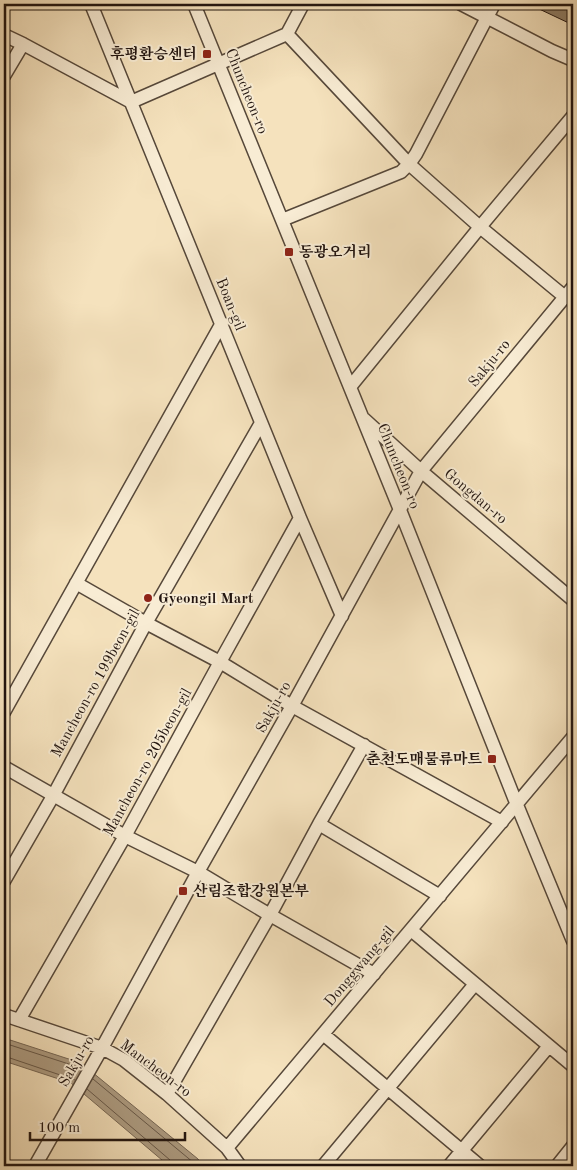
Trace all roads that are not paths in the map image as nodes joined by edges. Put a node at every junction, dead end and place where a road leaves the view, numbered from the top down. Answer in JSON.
{"nodes":[{"id":1,"x":91,"y":4,"type":"edge"},
{"id":2,"x":194,"y":4,"type":"edge"},
{"id":3,"x":303,"y":4,"type":"edge"},
{"id":4,"x":461,"y":4,"type":"edge"},
{"id":5,"x":494,"y":4,"type":"edge"},
{"id":6,"x":487,"y":17,"type":"junction"},
{"id":7,"x":287,"y":34,"type":"junction"},
{"id":8,"x":4,"y":35,"type":"edge"},
{"id":9,"x":23,"y":44,"type":"junction"},
{"id":10,"x":573,"y":60,"type":"edge"},
{"id":11,"x":218,"y":63,"type":"junction"},
{"id":12,"x":4,"y":76,"type":"edge"},
{"id":13,"x":131,"y":102,"type":"junction"},
{"id":14,"x":573,"y":116,"type":"edge"},
{"id":15,"x":409,"y":164,"type":"junction"},
{"id":16,"x":282,"y":220,"type":"junction"},
{"id":17,"x":480,"y":227,"type":"junction"},
{"id":18,"x":569,"y":292,"type":"edge"},
{"id":19,"x":222,"y":323,"type":"junction"},
{"id":20,"x":350,"y":387,"type":"junction"},
{"id":21,"x":361,"y":415,"type":"junction"},
{"id":22,"x":261,"y":423,"type":"junction"},
{"id":23,"x":421,"y":471,"type":"junction"},
{"id":24,"x":400,"y":510,"type":"junction"},
{"id":25,"x":300,"y":518,"type":"junction"},
{"id":26,"x":76,"y":583,"type":"junction"},
{"id":27,"x":573,"y":600,"type":"edge"},
{"id":28,"x":342,"y":616,"type":"junction"},
{"id":29,"x":146,"y":623,"type":"junction"},
{"id":30,"x":220,"y":662,"type":"junction"},
{"id":31,"x":292,"y":706,"type":"junction"},
{"id":32,"x":4,"y":712,"type":"edge"},
{"id":33,"x":573,"y":737,"type":"edge"},
{"id":34,"x":364,"y":745,"type":"junction"},
{"id":35,"x":4,"y":767,"type":"edge"},
{"id":36,"x":53,"y":796,"type":"junction"},
{"id":37,"x":516,"y":805,"type":"junction"},
{"id":38,"x":502,"y":822,"type":"junction"},
{"id":39,"x":319,"y":824,"type":"junction"},
{"id":40,"x":125,"y":836,"type":"junction"},
{"id":41,"x":198,"y":872,"type":"junction"},
{"id":42,"x":4,"y":881,"type":"edge"},
{"id":43,"x":440,"y":896,"type":"junction"},
{"id":44,"x":270,"y":915,"type":"junction"},
{"id":45,"x":411,"y":930,"type":"junction"},
{"id":46,"x":573,"y":941,"type":"edge"},
{"id":47,"x":374,"y":974,"type":"junction"},
{"id":48,"x":475,"y":984,"type":"junction"},
{"id":49,"x":4,"y":1016,"type":"edge"},
{"id":50,"x":19,"y":1020,"type":"junction"},
{"id":51,"x":323,"y":1034,"type":"junction"},
{"id":52,"x":549,"y":1046,"type":"junction"},
{"id":53,"x":102,"y":1048,"type":"junction"},
{"id":54,"x":573,"y":1066,"type":"edge"},
{"id":55,"x":388,"y":1089,"type":"junction"},
{"id":56,"x":167,"y":1094,"type":"junction"},
{"id":57,"x":573,"y":1146,"type":"edge"},
{"id":58,"x":227,"y":1148,"type":"junction"},
{"id":59,"x":462,"y":1151,"type":"junction"},
{"id":60,"x":36,"y":1166,"type":"edge"},
{"id":61,"x":240,"y":1166,"type":"edge"},
{"id":62,"x":323,"y":1166,"type":"edge"},
{"id":63,"x":449,"y":1166,"type":"edge"},
{"id":64,"x":480,"y":1166,"type":"edge"},
{"id":65,"x":557,"y":1166,"type":"edge"}],
"edges":[{"from":1,"to":13,"type":"street","name":"Boan-gil"},
{"from":2,"to":11,"type":"street","name":"Chuncheon-ro"},
{"from":3,"to":7,"type":"street"},
{"from":4,"to":6,"type":"street"},
{"from":5,"to":6,"type":"street"},
{"from":6,"to":10,"type":"street"},
{"from":6,"to":15,"type":"street"},
{"from":7,"to":11,"type":"street"},
{"from":7,"to":15,"type":"street"},
{"from":8,"to":9,"type":"street"},
{"from":9,"to":12,"type":"street"},
{"from":9,"to":13,"type":"street"},
{"from":11,"to":13,"type":"street"},
{"from":11,"to":16,"type":"street","name":"Chuncheon-ro"},
{"from":13,"to":19,"type":"street","name":"Boan-gil"},
{"from":14,"to":17,"type":"street"},
{"from":15,"to":16,"type":"street"},
{"from":15,"to":17,"type":"street"},
{"from":16,"to":20,"type":"street","name":"Chuncheon-ro"},
{"from":17,"to":18,"type":"street"},
{"from":17,"to":20,"type":"street"},
{"from":18,"to":23,"type":"street","name":"Sakju-ro"},
{"from":19,"to":22,"type":"street","name":"Boan-gil"},
{"from":19,"to":26,"type":"street"},
{"from":20,"to":21,"type":"street","name":"Chuncheon-ro"},
{"from":21,"to":23,"type":"street","name":"Gongdan-ro"},
{"from":21,"to":24,"type":"street","name":"Chuncheon-ro"},
{"from":22,"to":25,"type":"street","name":"Boan-gil"},
{"from":22,"to":29,"type":"street","name":"Mancheon-ro 199beon-gil"},
{"from":23,"to":24,"type":"street","name":"Sakju-ro"},
{"from":23,"to":27,"type":"street","name":"Gongdan-ro"},
{"from":24,"to":28,"type":"street","name":"Sakju-ro"},
{"from":24,"to":37,"type":"street","name":"Chuncheon-ro"},
{"from":25,"to":28,"type":"street","name":"Boan-gil"},
{"from":25,"to":30,"type":"street","name":"Mancheon-ro 205beon-gil"},
{"from":26,"to":29,"type":"street"},
{"from":26,"to":32,"type":"street"},
{"from":28,"to":31,"type":"street","name":"Sakju-ro"},
{"from":29,"to":30,"type":"street"},
{"from":29,"to":36,"type":"street","name":"Mancheon-ro 199beon-gil"},
{"from":30,"to":31,"type":"street"},
{"from":30,"to":40,"type":"street","name":"Mancheon-ro 205beon-gil"},
{"from":31,"to":34,"type":"street"},
{"from":31,"to":41,"type":"street","name":"Sakju-ro"},
{"from":33,"to":37,"type":"street","name":"Donggwang-gil"},
{"from":34,"to":38,"type":"street"},
{"from":34,"to":39,"type":"street"},
{"from":35,"to":36,"type":"street"},
{"from":36,"to":40,"type":"street"},
{"from":36,"to":42,"type":"street","name":"Mancheon-ro 199beon-gil"},
{"from":37,"to":38,"type":"street","name":"Donggwang-gil"},
{"from":37,"to":46,"type":"street","name":"Chuncheon-ro"},
{"from":38,"to":43,"type":"street","name":"Donggwang-gil"},
{"from":39,"to":43,"type":"street"},
{"from":39,"to":44,"type":"street"},
{"from":40,"to":41,"type":"street"},
{"from":40,"to":50,"type":"street","name":"Mancheon-ro 205beon-gil"},
{"from":41,"to":44,"type":"street"},
{"from":41,"to":53,"type":"street","name":"Sakju-ro"},
{"from":43,"to":45,"type":"street","name":"Donggwang-gil"},
{"from":44,"to":47,"type":"street"},
{"from":44,"to":56,"type":"street"},
{"from":45,"to":47,"type":"street","name":"Donggwang-gil"},
{"from":45,"to":48,"type":"street"},
{"from":47,"to":51,"type":"street","name":"Donggwang-gil"},
{"from":48,"to":52,"type":"street"},
{"from":48,"to":55,"type":"street"},
{"from":49,"to":50,"type":"street","name":"Mancheon-ro"},
{"from":50,"to":53,"type":"street","name":"Mancheon-ro"},
{"from":51,"to":55,"type":"street"},
{"from":51,"to":58,"type":"street","name":"Donggwang-gil"},
{"from":52,"to":54,"type":"street"},
{"from":52,"to":59,"type":"street"},
{"from":53,"to":56,"type":"street","name":"Mancheon-ro"},
{"from":53,"to":60,"type":"street","name":"Sakju-ro"},
{"from":55,"to":59,"type":"street"},
{"from":55,"to":62,"type":"street"},
{"from":56,"to":58,"type":"street","name":"Mancheon-ro"},
{"from":57,"to":65,"type":"street"},
{"from":58,"to":61,"type":"street","name":"Mancheon-ro"},
{"from":59,"to":63,"type":"street"},
{"from":59,"to":64,"type":"street"}]}
